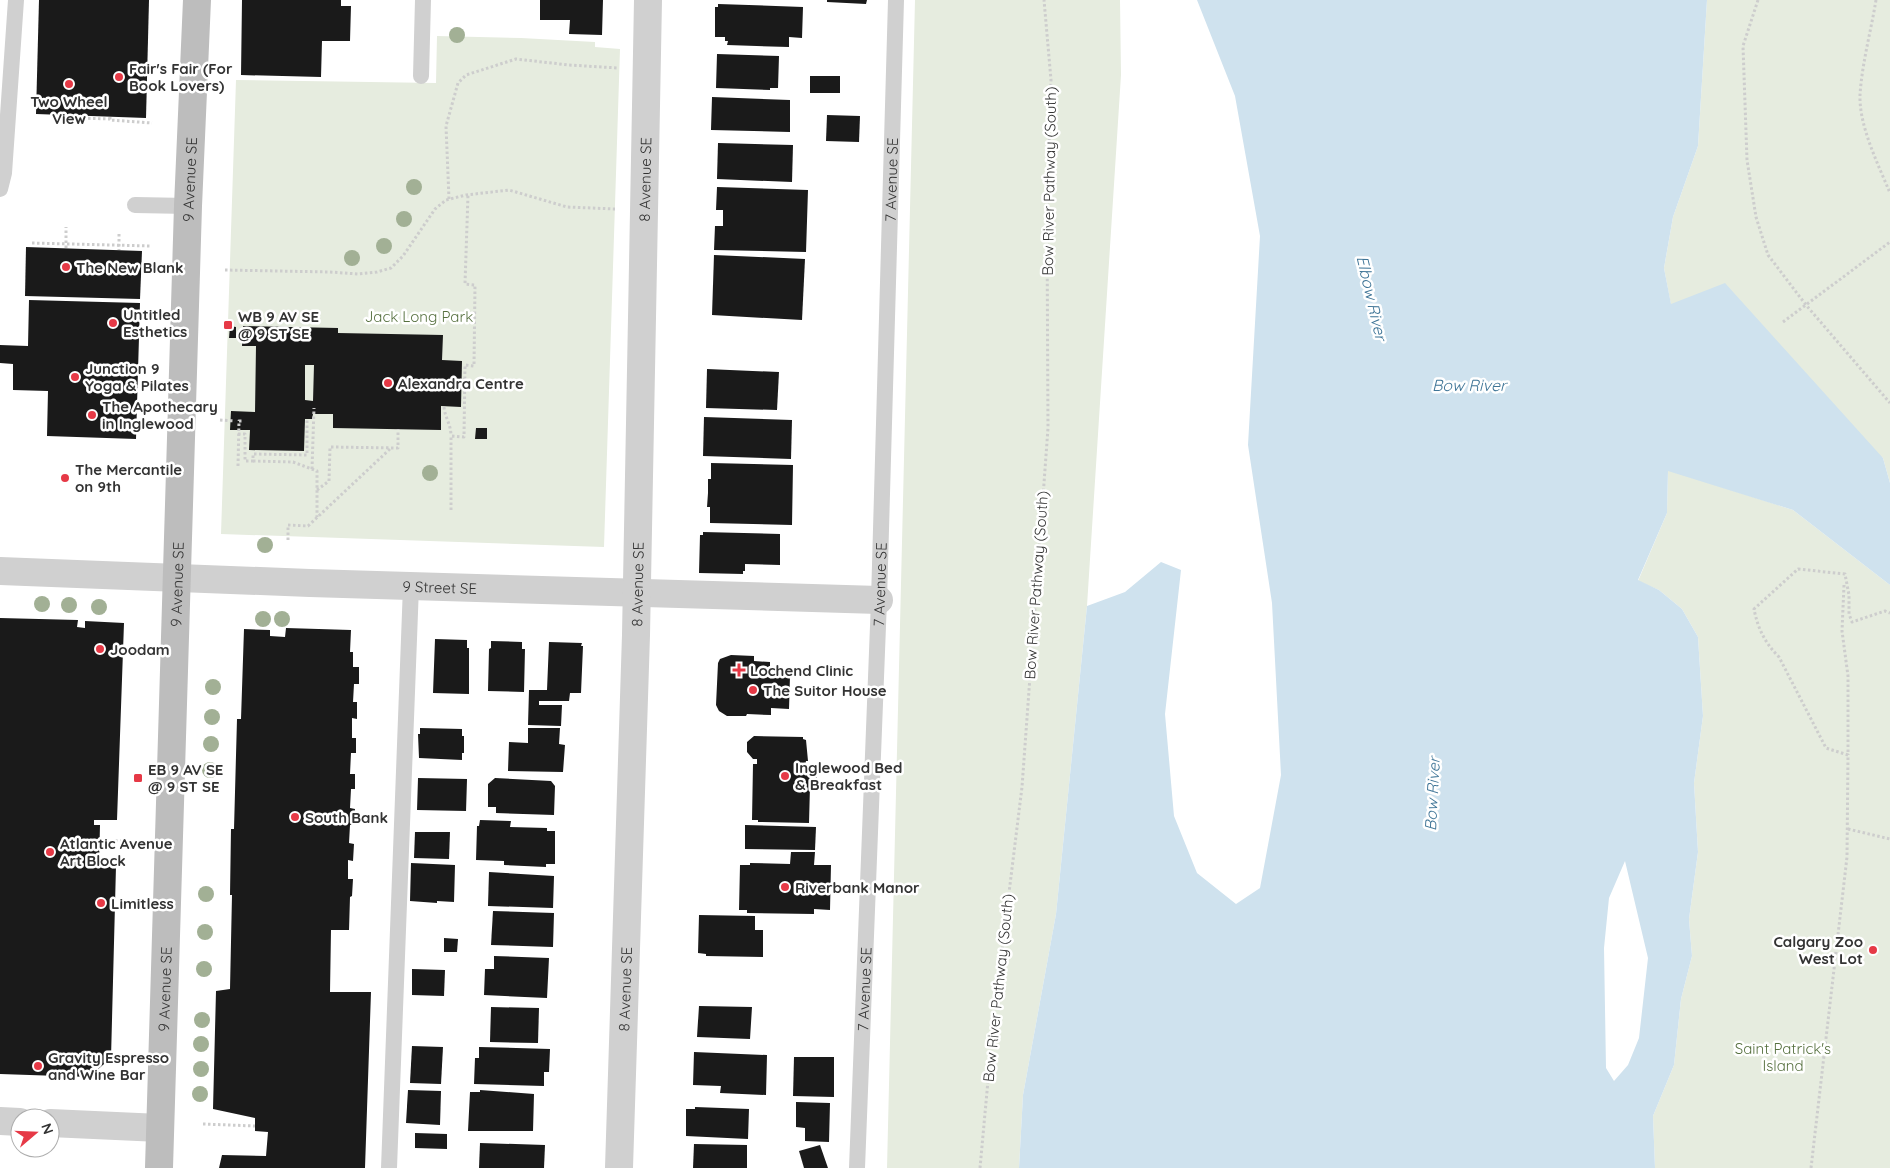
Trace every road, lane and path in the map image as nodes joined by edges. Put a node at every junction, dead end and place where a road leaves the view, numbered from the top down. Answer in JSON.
{"nodes":[{"id":1,"x":16,"y":0,"type":"edge"},
{"id":2,"x":196,"y":0,"type":"edge"},
{"id":3,"x":423,"y":0,"type":"edge"},
{"id":4,"x":648,"y":0,"type":"edge"},
{"id":5,"x":896,"y":0,"type":"edge"},
{"id":6,"x":1044,"y":0,"type":"edge"},
{"id":7,"x":1758,"y":0,"type":"edge"},
{"id":8,"x":1876,"y":0,"type":"edge"},
{"id":9,"x":624,"y":68,"type":"dead end"},
{"id":10,"x":421,"y":76,"type":"dead end"},
{"id":11,"x":74,"y":115,"type":"dead end"},
{"id":12,"x":152,"y":122,"type":"dead end"},
{"id":13,"x":0,"y":189,"type":"edge"},
{"id":14,"x":1890,"y":193,"type":"edge"},
{"id":15,"x":468,"y":195,"type":"junction"},
{"id":16,"x":449,"y":199,"type":"junction"},
{"id":17,"x":136,"y":205,"type":"dead end"},
{"id":18,"x":188,"y":206,"type":"junction"},
{"id":19,"x":619,"y":209,"type":"dead end"},
{"id":20,"x":66,"y":227,"type":"dead end"},
{"id":21,"x":119,"y":234,"type":"dead end"},
{"id":22,"x":1890,"y":242,"type":"edge"},
{"id":23,"x":32,"y":243,"type":"dead end"},
{"id":24,"x":66,"y":246,"type":"junction"},
{"id":25,"x":150,"y":246,"type":"dead end"},
{"id":26,"x":119,"y":248,"type":"junction"},
{"id":27,"x":225,"y":270,"type":"dead end"},
{"id":28,"x":1806,"y":305,"type":"junction"},
{"id":29,"x":1783,"y":322,"type":"dead end"},
{"id":30,"x":1890,"y":403,"type":"edge"},
{"id":31,"x":444,"y":406,"type":"dead end"},
{"id":32,"x":314,"y":408,"type":"dead end"},
{"id":33,"x":307,"y":419,"type":"dead end"},
{"id":34,"x":220,"y":420,"type":"dead end"},
{"id":35,"x":235,"y":421,"type":"dead end"},
{"id":36,"x":242,"y":421,"type":"dead end"},
{"id":37,"x":398,"y":429,"type":"dead end"},
{"id":38,"x":238,"y":434,"type":"junction"},
{"id":39,"x":451,"y":436,"type":"junction"},
{"id":40,"x":391,"y":448,"type":"junction"},
{"id":41,"x":253,"y":461,"type":"junction"},
{"id":42,"x":238,"y":466,"type":"dead end"},
{"id":43,"x":312,"y":470,"type":"junction"},
{"id":44,"x":317,"y":490,"type":"junction"},
{"id":45,"x":451,"y":510,"type":"dead end"},
{"id":46,"x":317,"y":517,"type":"junction"},
{"id":47,"x":288,"y":540,"type":"dead end"},
{"id":48,"x":0,"y":572,"type":"edge"},
{"id":49,"x":178,"y":578,"type":"junction"},
{"id":50,"x":411,"y":586,"type":"junction"},
{"id":51,"x":1844,"y":586,"type":"dead end"},
{"id":52,"x":637,"y":593,"type":"junction"},
{"id":53,"x":878,"y":600,"type":"junction"},
{"id":54,"x":1890,"y":613,"type":"edge"},
{"id":55,"x":1848,"y":755,"type":"junction"},
{"id":56,"x":1848,"y":829,"type":"junction"},
{"id":57,"x":1890,"y":839,"type":"edge"},
{"id":58,"x":100,"y":840,"type":"dead end"},
{"id":59,"x":122,"y":841,"type":"dead end"},
{"id":60,"x":60,"y":1123,"type":"edge"},
{"id":61,"x":203,"y":1124,"type":"dead end"},
{"id":62,"x":255,"y":1126,"type":"dead end"},
{"id":63,"x":160,"y":1128,"type":"junction"},
{"id":64,"x":159,"y":1168,"type":"edge"},
{"id":65,"x":390,"y":1168,"type":"edge"},
{"id":66,"x":619,"y":1168,"type":"edge"},
{"id":67,"x":858,"y":1168,"type":"edge"},
{"id":68,"x":980,"y":1168,"type":"edge"},
{"id":69,"x":1811,"y":1168,"type":"edge"}],
"edges":[{"from":1,"to":13,"type":"lane"},
{"from":2,"to":18,"type":"main road","name":"9 Avenue SE"},
{"from":3,"to":10,"type":"lane"},
{"from":4,"to":52,"type":"street","name":"8 Avenue SE"},
{"from":5,"to":53,"type":"lane","name":"7 Avenue SE"},
{"from":6,"to":68,"type":"path","name":"Bow River Pathway (South)"},
{"from":7,"to":28,"type":"path"},
{"from":8,"to":14,"type":"path"},
{"from":9,"to":16,"type":"path"},
{"from":11,"to":12,"type":"path"},
{"from":15,"to":16,"type":"path"},
{"from":15,"to":19,"type":"path"},
{"from":15,"to":39,"type":"path"},
{"from":16,"to":27,"type":"path"},
{"from":17,"to":18,"type":"lane"},
{"from":18,"to":49,"type":"main road","name":"9 Avenue SE"},
{"from":20,"to":24,"type":"path"},
{"from":21,"to":26,"type":"path"},
{"from":22,"to":28,"type":"path"},
{"from":23,"to":24,"type":"path"},
{"from":24,"to":26,"type":"path"},
{"from":25,"to":26,"type":"path"},
{"from":28,"to":29,"type":"path"},
{"from":28,"to":30,"type":"path"},
{"from":31,"to":39,"type":"path"},
{"from":32,"to":43,"type":"path"},
{"from":33,"to":41,"type":"path"},
{"from":34,"to":35,"type":"path"},
{"from":36,"to":38,"type":"path"},
{"from":37,"to":40,"type":"path"},
{"from":38,"to":41,"type":"path"},
{"from":38,"to":42,"type":"path"},
{"from":39,"to":45,"type":"path"},
{"from":40,"to":44,"type":"path"},
{"from":40,"to":46,"type":"path"},
{"from":41,"to":43,"type":"path"},
{"from":43,"to":44,"type":"path"},
{"from":44,"to":46,"type":"path"},
{"from":46,"to":47,"type":"path"},
{"from":48,"to":49,"type":"street","name":"9 Street SE"},
{"from":49,"to":50,"type":"street","name":"9 Street SE"},
{"from":49,"to":63,"type":"main road","name":"9 Avenue SE"},
{"from":50,"to":52,"type":"street","name":"9 Street SE"},
{"from":50,"to":65,"type":"lane"},
{"from":51,"to":55,"type":"path"},
{"from":52,"to":53,"type":"street","name":"9 Street SE"},
{"from":52,"to":66,"type":"street","name":"8 Avenue SE"},
{"from":53,"to":67,"type":"lane","name":"7 Avenue SE"},
{"from":54,"to":55,"type":"path"},
{"from":55,"to":56,"type":"path"},
{"from":56,"to":57,"type":"path"},
{"from":56,"to":69,"type":"path"},
{"from":58,"to":59,"type":"path"},
{"from":60,"to":63,"type":"street"},
{"from":61,"to":62,"type":"path"},
{"from":63,"to":64,"type":"main road","name":"9 Avenue SE"}]}
